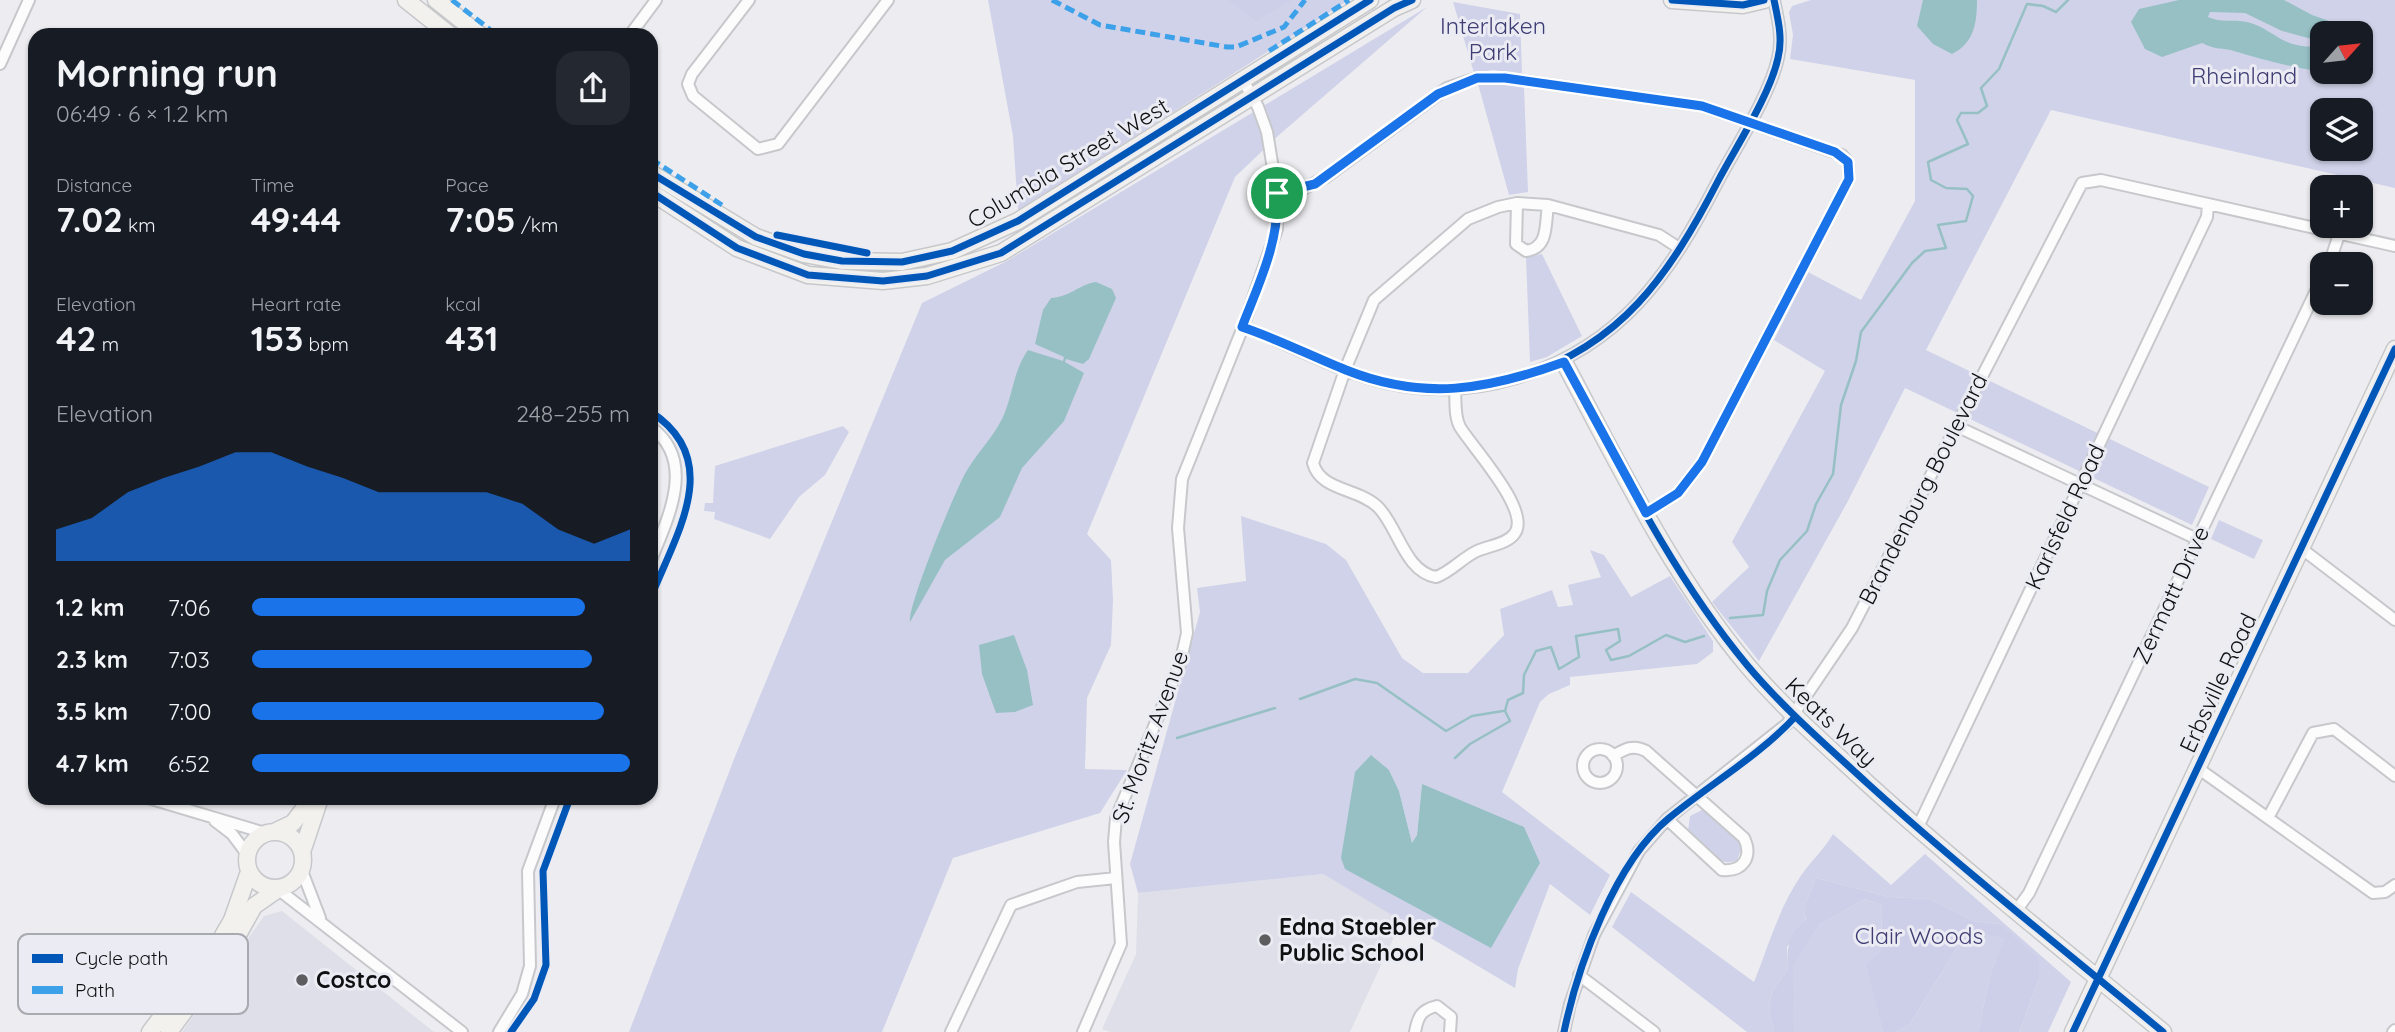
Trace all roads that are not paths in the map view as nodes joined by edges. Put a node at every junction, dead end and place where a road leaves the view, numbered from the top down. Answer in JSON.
{"nodes":[{"id":1,"x":29,"y":0,"type":"edge"},
{"id":2,"x":405,"y":0,"type":"edge"},
{"id":3,"x":436,"y":0,"type":"edge"},
{"id":4,"x":656,"y":0,"type":"edge"},
{"id":5,"x":749,"y":0,"type":"edge"},
{"id":6,"x":888,"y":0,"type":"edge"},
{"id":7,"x":1370,"y":0,"type":"edge"},
{"id":8,"x":1412,"y":0,"type":"edge"},
{"id":9,"x":1672,"y":0,"type":"edge"},
{"id":10,"x":1764,"y":0,"type":"edge"},
{"id":11,"x":1774,"y":0,"type":"edge"},
{"id":12,"x":441,"y":28,"type":"edge"},
{"id":13,"x":471,"y":28,"type":"edge"},
{"id":14,"x":635,"y":28,"type":"edge"},
{"id":15,"x":0,"y":64,"type":"edge"},
{"id":16,"x":1243,"y":80,"type":"junction"},
{"id":17,"x":1253,"y":96,"type":"junction"},
{"id":18,"x":1750,"y":120,"type":"junction"},
{"id":19,"x":658,"y":177,"type":"edge"},
{"id":20,"x":1277,"y":193,"type":"junction"},
{"id":21,"x":658,"y":197,"type":"edge"},
{"id":22,"x":1517,"y":203,"type":"junction"},
{"id":23,"x":2208,"y":204,"type":"junction"},
{"id":24,"x":1548,"y":205,"type":"junction"},
{"id":25,"x":2310,"y":226,"type":"edge"},
{"id":26,"x":2364,"y":238,"type":"edge"},
{"id":27,"x":2395,"y":246,"type":"edge"},
{"id":28,"x":1679,"y":248,"type":"junction"},
{"id":29,"x":2310,"y":303,"type":"edge"},
{"id":30,"x":1242,"y":327,"type":"junction"},
{"id":31,"x":2395,"y":349,"type":"edge"},
{"id":32,"x":1564,"y":362,"type":"junction"},
{"id":33,"x":1345,"y":370,"type":"junction"},
{"id":34,"x":1455,"y":390,"type":"junction"},
{"id":35,"x":1956,"y":426,"type":"junction"},
{"id":36,"x":658,"y":434,"type":"edge"},
{"id":37,"x":2080,"y":484,"type":"junction"},
{"id":38,"x":1646,"y":513,"type":"junction"},
{"id":39,"x":2197,"y":539,"type":"junction"},
{"id":40,"x":658,"y":542,"type":"edge"},
{"id":41,"x":2302,"y":548,"type":"junction"},
{"id":42,"x":2395,"y":620,"type":"edge"},
{"id":43,"x":1795,"y":717,"type":"junction"},
{"id":44,"x":1613,"y":756,"type":"dead end"},
{"id":45,"x":2199,"y":769,"type":"junction"},
{"id":46,"x":2395,"y":776,"type":"edge"},
{"id":47,"x":1696,"y":797,"type":"junction"},
{"id":48,"x":170,"y":805,"type":"edge"},
{"id":49,"x":307,"y":805,"type":"edge"},
{"id":50,"x":318,"y":805,"type":"edge"},
{"id":51,"x":552,"y":805,"type":"edge"},
{"id":52,"x":2268,"y":818,"type":"junction"},
{"id":53,"x":213,"y":819,"type":"junction"},
{"id":54,"x":1667,"y":819,"type":"junction"},
{"id":55,"x":1917,"y":829,"type":"junction"},
{"id":56,"x":269,"y":833,"type":"junction"},
{"id":57,"x":303,"y":852,"type":"junction"},
{"id":58,"x":247,"y":854,"type":"junction"},
{"id":59,"x":302,"y":871,"type":"junction"},
{"id":60,"x":249,"y":872,"type":"junction"},
{"id":61,"x":1116,"y":878,"type":"junction"},
{"id":62,"x":2395,"y":885,"type":"edge"},
{"id":63,"x":278,"y":890,"type":"junction"},
{"id":64,"x":2016,"y":911,"type":"junction"},
{"id":65,"x":321,"y":921,"type":"junction"},
{"id":66,"x":224,"y":934,"type":"edge"},
{"id":67,"x":238,"y":934,"type":"edge"},
{"id":68,"x":1579,"y":975,"type":"junction"},
{"id":69,"x":2098,"y":978,"type":"junction"},
{"id":70,"x":164,"y":1014,"type":"edge"},
{"id":71,"x":182,"y":1014,"type":"edge"},
{"id":72,"x":150,"y":1032,"type":"edge"},
{"id":73,"x":169,"y":1032,"type":"edge"},
{"id":74,"x":463,"y":1032,"type":"edge"},
{"id":75,"x":499,"y":1032,"type":"edge"},
{"id":76,"x":951,"y":1032,"type":"edge"},
{"id":77,"x":1083,"y":1032,"type":"edge"},
{"id":78,"x":1415,"y":1032,"type":"edge"},
{"id":79,"x":1450,"y":1032,"type":"edge"},
{"id":80,"x":1564,"y":1032,"type":"edge"},
{"id":81,"x":1654,"y":1032,"type":"edge"},
{"id":82,"x":2073,"y":1032,"type":"edge"},
{"id":83,"x":2163,"y":1032,"type":"edge"}],
"edges":[{"from":1,"to":15,"type":"street"},
{"from":2,"to":12,"type":"main road"},
{"from":3,"to":13,"type":"main road"},
{"from":4,"to":14,"type":"street"},
{"from":5,"to":6,"type":"street"},
{"from":7,"to":16,"type":"main road","name":"Columbia Street West"},
{"from":8,"to":17,"type":"main road","name":"Columbia Street West"},
{"from":9,"to":10,"type":"main road"},
{"from":11,"to":18,"type":"street"},
{"from":16,"to":17,"type":"street","name":"St. Moritz Avenue"},
{"from":16,"to":19,"type":"main road","name":"Columbia Street West"},
{"from":17,"to":20,"type":"street","name":"St. Moritz Avenue"},
{"from":17,"to":21,"type":"main road","name":"Columbia Street West"},
{"from":18,"to":20,"type":"street"},
{"from":18,"to":28,"type":"street"},
{"from":18,"to":38,"type":"street"},
{"from":20,"to":30,"type":"street","name":"St. Moritz Avenue"},
{"from":22,"to":24,"type":"street"},
{"from":22,"to":24,"type":"street"},
{"from":22,"to":33,"type":"street"},
{"from":23,"to":25,"type":"street","name":"Brandenburg Boulevard"},
{"from":23,"to":35,"type":"street","name":"Brandenburg Boulevard"},
{"from":23,"to":37,"type":"street","name":"Karlsfeld Road"},
{"from":24,"to":28,"type":"street"},
{"from":26,"to":27,"type":"street","name":"Brandenburg Boulevard"},
{"from":28,"to":32,"type":"street"},
{"from":29,"to":39,"type":"street","name":"Zermatt Drive"},
{"from":30,"to":33,"type":"street"},
{"from":30,"to":61,"type":"street","name":"St. Moritz Avenue"},
{"from":31,"to":41,"type":"main road","name":"Erbsville Road"},
{"from":32,"to":34,"type":"street"},
{"from":32,"to":38,"type":"main road","name":"Keats Way"},
{"from":33,"to":34,"type":"street"},
{"from":33,"to":34,"type":"street"},
{"from":35,"to":37,"type":"street"},
{"from":35,"to":43,"type":"street","name":"Brandenburg Boulevard"},
{"from":36,"to":40,"type":"street"},
{"from":37,"to":39,"type":"street"},
{"from":37,"to":55,"type":"street","name":"Karlsfeld Road"},
{"from":38,"to":43,"type":"main road","name":"Keats Way"},
{"from":39,"to":64,"type":"street","name":"Zermatt Drive"},
{"from":41,"to":42,"type":"street"},
{"from":41,"to":45,"type":"main road","name":"Erbsville Road"},
{"from":43,"to":47,"type":"street","name":"Brandenburg Boulevard"},
{"from":43,"to":55,"type":"main road","name":"Keats Way"},
{"from":44,"to":47,"type":"street"},
{"from":45,"to":52,"type":"street"},
{"from":45,"to":69,"type":"main road","name":"Erbsville Road"},
{"from":46,"to":52,"type":"street"},
{"from":47,"to":54,"type":"street","name":"Brandenburg Boulevard"},
{"from":47,"to":54,"type":"street"},
{"from":48,"to":53,"type":"street"},
{"from":49,"to":56,"type":"main road"},
{"from":50,"to":57,"type":"main road"},
{"from":51,"to":75,"type":"street"},
{"from":52,"to":62,"type":"street"},
{"from":53,"to":56,"type":"street"},
{"from":53,"to":58,"type":"street"},
{"from":54,"to":68,"type":"street","name":"Brandenburg Boulevard"},
{"from":55,"to":64,"type":"main road","name":"Keats Way"},
{"from":56,"to":57,"type":"main road"},
{"from":56,"to":58,"type":"main road"},
{"from":57,"to":59,"type":"main road"},
{"from":58,"to":60,"type":"main road"},
{"from":59,"to":63,"type":"main road"},
{"from":59,"to":65,"type":"street"},
{"from":60,"to":63,"type":"main road"},
{"from":60,"to":66,"type":"main road"},
{"from":61,"to":76,"type":"street"},
{"from":61,"to":77,"type":"street","name":"St. Moritz Avenue"},
{"from":63,"to":65,"type":"street"},
{"from":63,"to":67,"type":"main road"},
{"from":64,"to":69,"type":"main road","name":"Keats Way"},
{"from":65,"to":74,"type":"street"},
{"from":68,"to":80,"type":"street","name":"Brandenburg Boulevard"},
{"from":68,"to":81,"type":"street"},
{"from":69,"to":82,"type":"main road","name":"Erbsville Road"},
{"from":69,"to":83,"type":"main road","name":"Keats Way"},
{"from":70,"to":72,"type":"main road"},
{"from":71,"to":73,"type":"main road"},
{"from":78,"to":79,"type":"street"}]}
